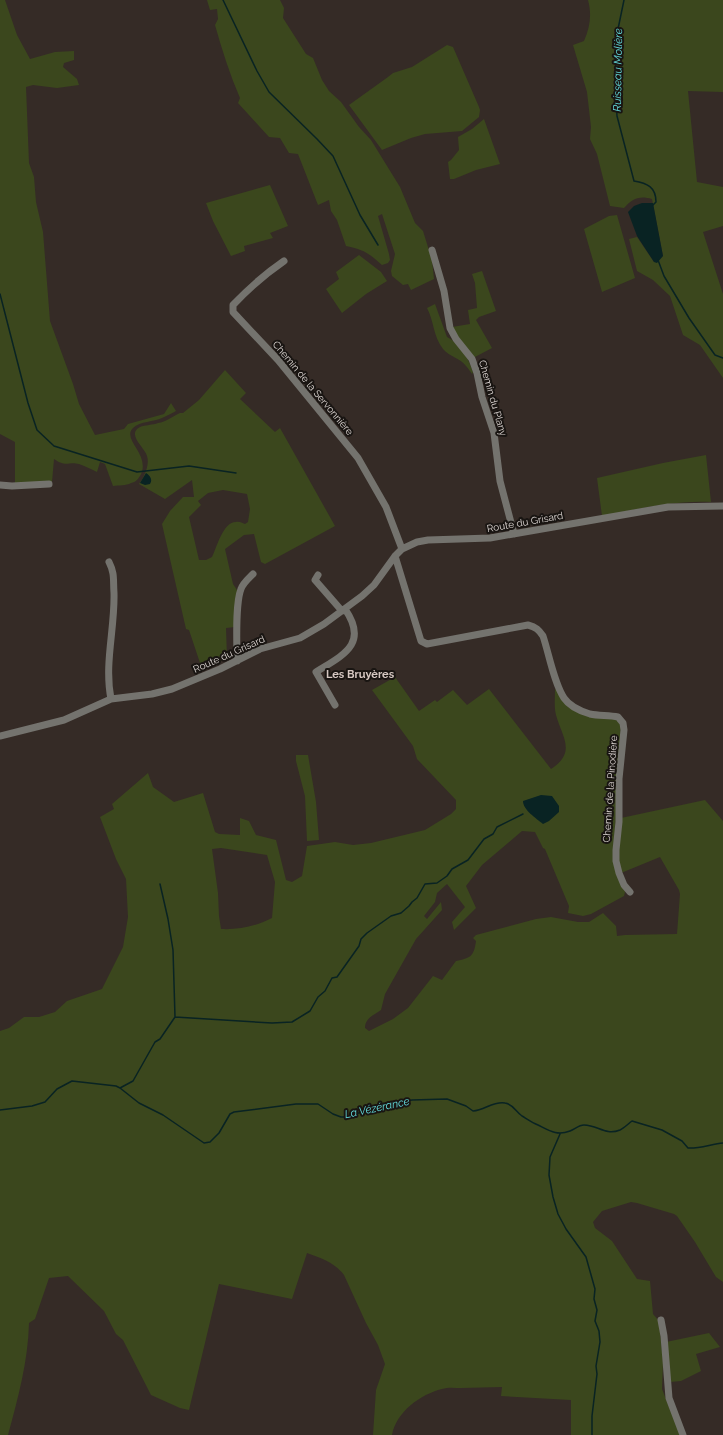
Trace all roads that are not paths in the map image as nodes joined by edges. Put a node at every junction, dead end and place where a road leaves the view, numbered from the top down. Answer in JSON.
{"nodes":[{"id":1,"x":432,"y":250,"type":"dead end"},
{"id":2,"x":284,"y":261,"type":"dead end"},
{"id":3,"x":49,"y":484,"type":"dead end"},
{"id":4,"x":0,"y":485,"type":"edge"},
{"id":5,"x":723,"y":506,"type":"edge"},
{"id":6,"x":514,"y":534,"type":"junction"},
{"id":7,"x":402,"y":549,"type":"junction"},
{"id":8,"x":395,"y":556,"type":"junction"},
{"id":9,"x":109,"y":562,"type":"dead end"},
{"id":10,"x":253,"y":574,"type":"dead end"},
{"id":11,"x":318,"y":574,"type":"dead end"},
{"id":12,"x":344,"y":610,"type":"junction"},
{"id":13,"x":237,"y":661,"type":"junction"},
{"id":14,"x":111,"y":699,"type":"junction"},
{"id":15,"x":336,"y":705,"type":"dead end"},
{"id":16,"x":0,"y":736,"type":"edge"},
{"id":17,"x":630,"y":892,"type":"dead end"},
{"id":18,"x":661,"y":1320,"type":"dead end"},
{"id":19,"x":683,"y":1435,"type":"edge"}],
"edges":[{"from":1,"to":6,"type":"street","name":"Chemin du Plany"},
{"from":2,"to":7,"type":"street","name":"Chemin de la Servonnière"},
{"from":3,"to":4,"type":"street"},
{"from":5,"to":6,"type":"street","name":"Route du Grisard"},
{"from":6,"to":7,"type":"street","name":"Route du Grisard"},
{"from":7,"to":8,"type":"street","name":"Route du Grisard"},
{"from":8,"to":12,"type":"street","name":"Route du Grisard"},
{"from":8,"to":17,"type":"street","name":"Chemin de la Pinodière"},
{"from":9,"to":14,"type":"street"},
{"from":10,"to":13,"type":"street"},
{"from":11,"to":12,"type":"street"},
{"from":12,"to":13,"type":"street","name":"Route du Grisard"},
{"from":12,"to":15,"type":"street"},
{"from":13,"to":14,"type":"street","name":"Route du Grisard"},
{"from":14,"to":16,"type":"street","name":"Route du Grisard"},
{"from":18,"to":19,"type":"street"}]}
